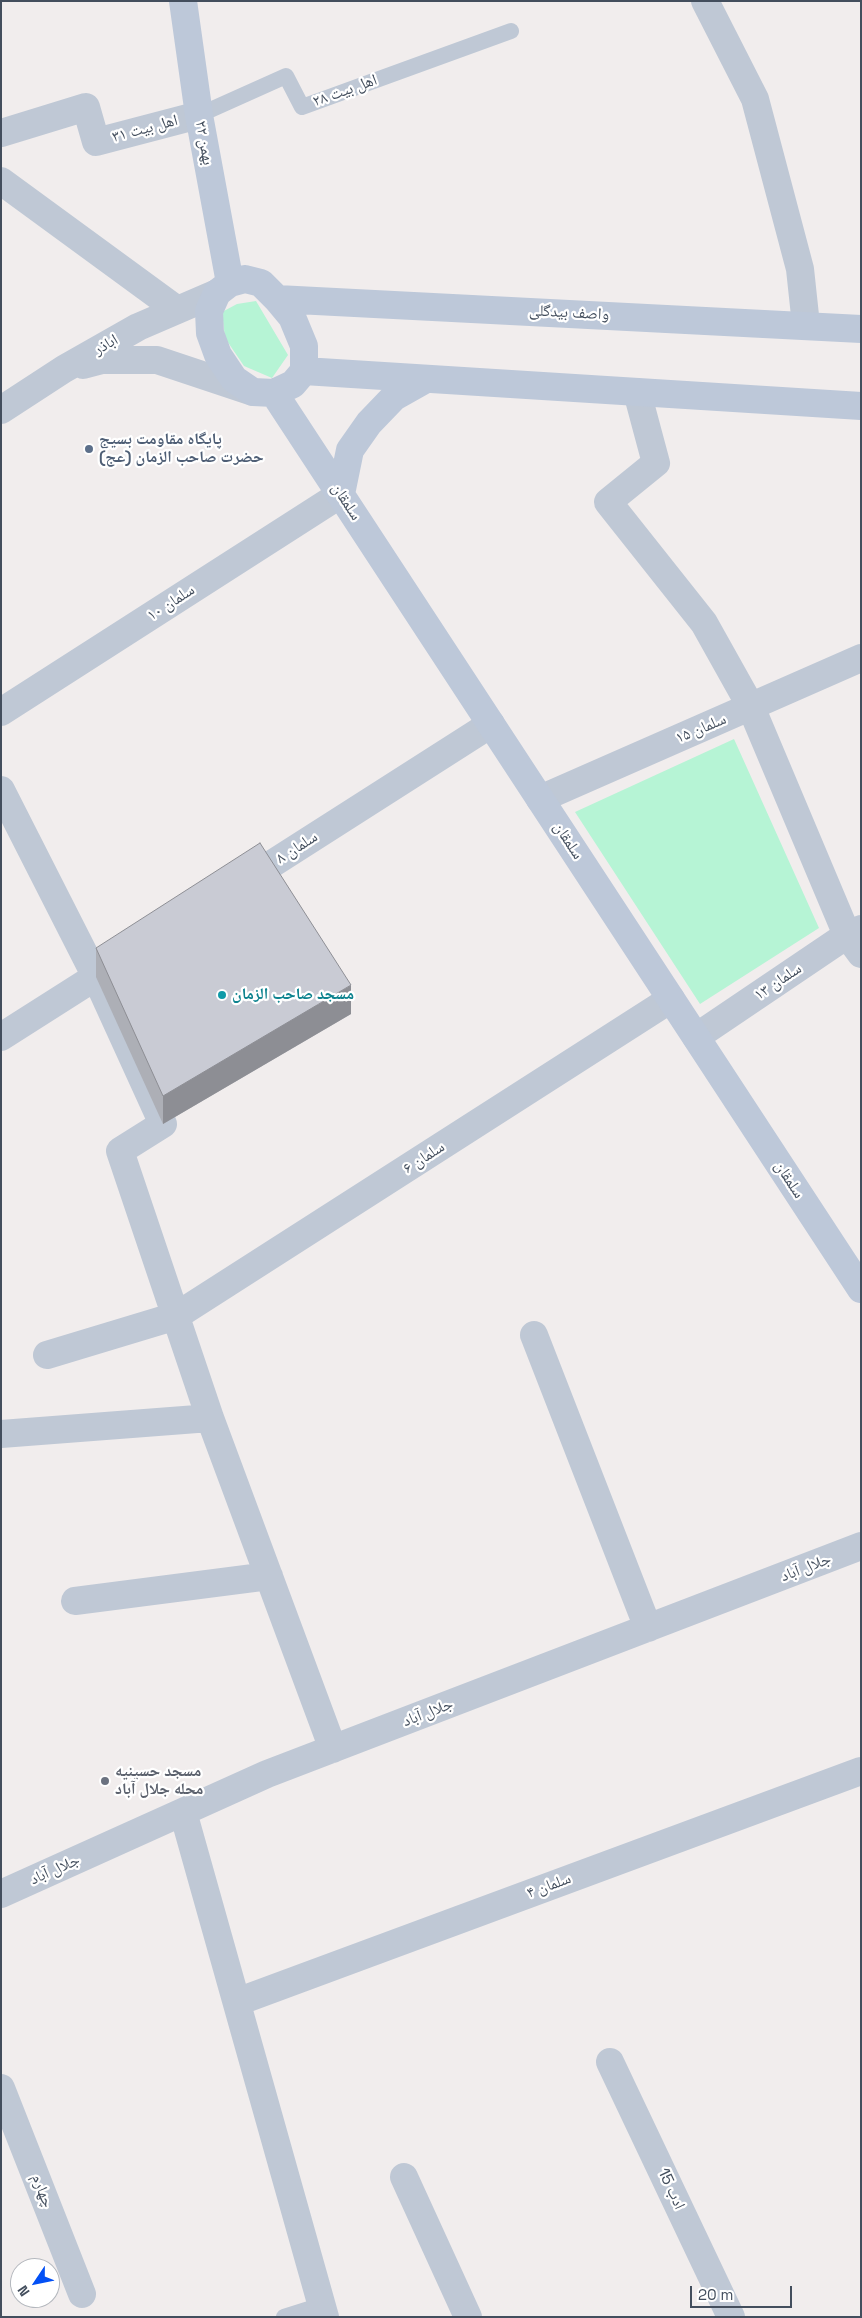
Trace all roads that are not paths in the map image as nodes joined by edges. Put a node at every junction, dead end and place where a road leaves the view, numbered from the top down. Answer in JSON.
{"nodes":[{"id":1,"x":183,"y":1,"type":"edge"},
{"id":2,"x":705,"y":1,"type":"edge"},
{"id":3,"x":511,"y":30,"type":"dead end"},
{"id":4,"x":199,"y":115,"type":"junction"},
{"id":5,"x":1,"y":133,"type":"edge"},
{"id":6,"x":1,"y":181,"type":"edge"},
{"id":7,"x":223,"y":288,"type":"junction"},
{"id":8,"x":278,"y":299,"type":"junction"},
{"id":9,"x":176,"y":309,"type":"junction"},
{"id":10,"x":806,"y":325,"type":"junction"},
{"id":11,"x":861,"y":329,"type":"edge"},
{"id":12,"x":64,"y":369,"type":"junction"},
{"id":13,"x":304,"y":371,"type":"junction"},
{"id":14,"x":426,"y":379,"type":"junction"},
{"id":15,"x":637,"y":392,"type":"junction"},
{"id":16,"x":264,"y":393,"type":"junction"},
{"id":17,"x":861,"y":406,"type":"edge"},
{"id":18,"x":1,"y":410,"type":"edge"},
{"id":19,"x":341,"y":494,"type":"junction"},
{"id":20,"x":861,"y":658,"type":"edge"},
{"id":21,"x":751,"y":707,"type":"junction"},
{"id":22,"x":1,"y":712,"type":"edge"},
{"id":23,"x":491,"y":724,"type":"junction"},
{"id":24,"x":1,"y":790,"type":"edge"},
{"id":25,"x":540,"y":799,"type":"junction"},
{"id":26,"x":219,"y":898,"type":"edge"},
{"id":27,"x":856,"y":939,"type":"edge"},
{"id":28,"x":129,"y":956,"type":"edge"},
{"id":29,"x":96,"y":976,"type":"junction"},
{"id":30,"x":671,"y":999,"type":"junction"},
{"id":31,"x":1,"y":1037,"type":"edge"},
{"id":32,"x":696,"y":1037,"type":"junction"},
{"id":33,"x":861,"y":1289,"type":"edge"},
{"id":34,"x":176,"y":1316,"type":"junction"},
{"id":35,"x":534,"y":1335,"type":"dead end"},
{"id":36,"x":47,"y":1355,"type":"dead end"},
{"id":37,"x":210,"y":1418,"type":"junction"},
{"id":38,"x":1,"y":1434,"type":"edge"},
{"id":39,"x":861,"y":1546,"type":"edge"},
{"id":40,"x":269,"y":1576,"type":"junction"},
{"id":41,"x":75,"y":1601,"type":"dead end"},
{"id":42,"x":648,"y":1628,"type":"junction"},
{"id":43,"x":333,"y":1749,"type":"junction"},
{"id":44,"x":861,"y":1771,"type":"edge"},
{"id":45,"x":183,"y":1812,"type":"junction"},
{"id":46,"x":1,"y":1894,"type":"edge"},
{"id":47,"x":237,"y":2002,"type":"junction"},
{"id":48,"x":610,"y":2062,"type":"dead end"},
{"id":49,"x":1,"y":2088,"type":"edge"},
{"id":50,"x":404,"y":2177,"type":"dead end"},
{"id":51,"x":82,"y":2294,"type":"dead end"},
{"id":52,"x":324,"y":2311,"type":"edge"},
{"id":53,"x":284,"y":2317,"type":"edge"},
{"id":54,"x":468,"y":2317,"type":"edge"},
{"id":55,"x":731,"y":2317,"type":"edge"}],
"edges":[{"from":1,"to":4,"type":"street","name":"۲۲ بهمن"},
{"from":2,"to":10,"type":"street"},
{"from":3,"to":4,"type":"lane","name":"اهل بیت ۲۸"},
{"from":4,"to":5,"type":"street","name":"اهل بیت ۳۱"},
{"from":4,"to":7,"type":"street","name":"۲۲ بهمن"},
{"from":6,"to":9,"type":"street"},
{"from":7,"to":8,"type":"street"},
{"from":7,"to":9,"type":"street","name":"اباذر"},
{"from":7,"to":16,"type":"street"},
{"from":8,"to":10,"type":"street","name":"واصف بیدگلی"},
{"from":8,"to":13,"type":"street"},
{"from":9,"to":12,"type":"street","name":"اباذر"},
{"from":10,"to":11,"type":"street","name":"واصف بیدگلی"},
{"from":12,"to":16,"type":"street"},
{"from":12,"to":18,"type":"street","name":"اباذر"},
{"from":13,"to":14,"type":"street"},
{"from":13,"to":16,"type":"street"},
{"from":14,"to":15,"type":"street"},
{"from":14,"to":19,"type":"street"},
{"from":15,"to":17,"type":"street"},
{"from":15,"to":21,"type":"street"},
{"from":16,"to":19,"type":"street","name":"سلمقان"},
{"from":19,"to":22,"type":"street","name":"سلمان ۱۰"},
{"from":19,"to":23,"type":"street","name":"سلمقان"},
{"from":20,"to":21,"type":"street","name":"سلمان ۱۵"},
{"from":21,"to":25,"type":"street","name":"سلمان ۱۵"},
{"from":21,"to":27,"type":"street"},
{"from":23,"to":25,"type":"street","name":"سلمقان"},
{"from":23,"to":26,"type":"street","name":"سلمان ۸"},
{"from":24,"to":29,"type":"street"},
{"from":25,"to":30,"type":"street","name":"سلمقان"},
{"from":27,"to":32,"type":"street","name":"سلمان ۱۳"},
{"from":28,"to":29,"type":"street"},
{"from":29,"to":31,"type":"street"},
{"from":29,"to":34,"type":"street"},
{"from":30,"to":32,"type":"street","name":"سلمقان"},
{"from":30,"to":34,"type":"street","name":"سلمان ۶"},
{"from":32,"to":33,"type":"street","name":"سلمقان"},
{"from":34,"to":36,"type":"street","name":"سلمان ۶"},
{"from":34,"to":37,"type":"street"},
{"from":35,"to":42,"type":"street"},
{"from":37,"to":38,"type":"street"},
{"from":37,"to":40,"type":"street"},
{"from":39,"to":42,"type":"street","name":"جلال آباد"},
{"from":40,"to":41,"type":"street"},
{"from":40,"to":43,"type":"street"},
{"from":42,"to":43,"type":"street","name":"جلال آباد"},
{"from":43,"to":45,"type":"street","name":"جلال آباد"},
{"from":44,"to":47,"type":"street","name":"سلمان ۴"},
{"from":45,"to":46,"type":"street","name":"جلال آباد"},
{"from":45,"to":47,"type":"street"},
{"from":47,"to":52,"type":"street"},
{"from":48,"to":55,"type":"street","name":"ادب 15"},
{"from":49,"to":51,"type":"street","name":"چهارم"},
{"from":50,"to":54,"type":"street"},
{"from":52,"to":53,"type":"lane"}]}
